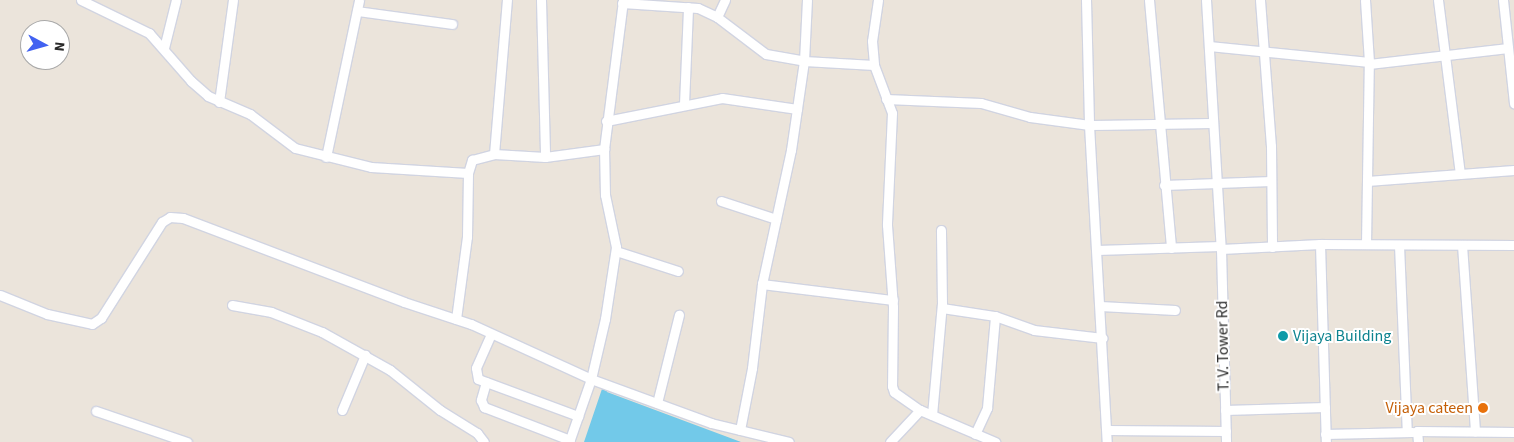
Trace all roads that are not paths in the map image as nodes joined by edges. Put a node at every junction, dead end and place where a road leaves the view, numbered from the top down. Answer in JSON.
{"nodes":[{"id":1,"x":82,"y":0,"type":"edge"},
{"id":2,"x":176,"y":0,"type":"edge"},
{"id":3,"x":233,"y":0,"type":"edge"},
{"id":4,"x":359,"y":0,"type":"edge"},
{"id":5,"x":507,"y":0,"type":"edge"},
{"id":6,"x":541,"y":0,"type":"edge"},
{"id":7,"x":725,"y":0,"type":"edge"},
{"id":8,"x":807,"y":0,"type":"edge"},
{"id":9,"x":878,"y":0,"type":"edge"},
{"id":10,"x":1086,"y":0,"type":"edge"},
{"id":11,"x":1149,"y":0,"type":"edge"},
{"id":12,"x":1206,"y":0,"type":"edge"},
{"id":13,"x":1260,"y":0,"type":"edge"},
{"id":14,"x":1365,"y":0,"type":"edge"},
{"id":15,"x":1438,"y":0,"type":"edge"},
{"id":16,"x":1502,"y":0,"type":"edge"},
{"id":17,"x":622,"y":2,"type":"edge"},
{"id":18,"x":100,"y":3,"type":"edge"},
{"id":19,"x":689,"y":4,"type":"edge"},
{"id":20,"x":357,"y":11,"type":"junction"},
{"id":21,"x":717,"y":17,"type":"junction"},
{"id":22,"x":452,"y":24,"type":"dead end"},
{"id":23,"x":1208,"y":46,"type":"junction"},
{"id":24,"x":164,"y":48,"type":"junction"},
{"id":25,"x":1508,"y":48,"type":"junction"},
{"id":26,"x":1263,"y":51,"type":"junction"},
{"id":27,"x":1443,"y":56,"type":"junction"},
{"id":28,"x":804,"y":61,"type":"junction"},
{"id":29,"x":1369,"y":63,"type":"junction"},
{"id":30,"x":874,"y":65,"type":"junction"},
{"id":31,"x":886,"y":99,"type":"junction"},
{"id":32,"x":219,"y":102,"type":"junction"},
{"id":33,"x":1514,"y":103,"type":"edge"},
{"id":34,"x":684,"y":104,"type":"junction"},
{"id":35,"x":797,"y":109,"type":"junction"},
{"id":36,"x":606,"y":121,"type":"junction"},
{"id":37,"x":1211,"y":123,"type":"junction"},
{"id":38,"x":1159,"y":124,"type":"junction"},
{"id":39,"x":1089,"y":125,"type":"junction"},
{"id":40,"x":604,"y":149,"type":"junction"},
{"id":41,"x":494,"y":154,"type":"junction"},
{"id":42,"x":326,"y":157,"type":"junction"},
{"id":43,"x":545,"y":157,"type":"junction"},
{"id":44,"x":1514,"y":170,"type":"edge"},
{"id":45,"x":468,"y":173,"type":"junction"},
{"id":46,"x":1460,"y":174,"type":"junction"},
{"id":47,"x":1271,"y":181,"type":"junction"},
{"id":48,"x":1367,"y":181,"type":"junction"},
{"id":49,"x":1215,"y":182,"type":"junction"},
{"id":50,"x":1164,"y":185,"type":"junction"},
{"id":51,"x":721,"y":201,"type":"dead end"},
{"id":52,"x":776,"y":219,"type":"junction"},
{"id":53,"x":941,"y":230,"type":"dead end"},
{"id":54,"x":1320,"y":244,"type":"junction"},
{"id":55,"x":1366,"y":244,"type":"junction"},
{"id":56,"x":1398,"y":244,"type":"junction"},
{"id":57,"x":1462,"y":245,"type":"junction"},
{"id":58,"x":1514,"y":245,"type":"edge"},
{"id":59,"x":1272,"y":247,"type":"junction"},
{"id":60,"x":1171,"y":248,"type":"junction"},
{"id":61,"x":1221,"y":248,"type":"junction"},
{"id":62,"x":1097,"y":250,"type":"junction"},
{"id":63,"x":616,"y":251,"type":"junction"},
{"id":64,"x":678,"y":271,"type":"dead end"},
{"id":65,"x":762,"y":284,"type":"junction"},
{"id":66,"x":0,"y":295,"type":"edge"},
{"id":67,"x":892,"y":300,"type":"junction"},
{"id":68,"x":232,"y":306,"type":"dead end"},
{"id":69,"x":1100,"y":306,"type":"junction"},
{"id":70,"x":942,"y":308,"type":"junction"},
{"id":71,"x":1175,"y":310,"type":"dead end"},
{"id":72,"x":680,"y":314,"type":"dead end"},
{"id":73,"x":995,"y":316,"type":"junction"},
{"id":74,"x":456,"y":319,"type":"junction"},
{"id":75,"x":491,"y":334,"type":"junction"},
{"id":76,"x":1103,"y":338,"type":"junction"},
{"id":77,"x":365,"y":355,"type":"junction"},
{"id":78,"x":591,"y":379,"type":"junction"},
{"id":79,"x":486,"y":382,"type":"junction"},
{"id":80,"x":657,"y":403,"type":"junction"},
{"id":81,"x":1325,"y":407,"type":"junction"},
{"id":82,"x":342,"y":410,"type":"dead end"},
{"id":83,"x":920,"y":410,"type":"junction"},
{"id":84,"x":1225,"y":410,"type":"junction"},
{"id":85,"x":96,"y":411,"type":"dead end"},
{"id":86,"x":932,"y":415,"type":"junction"},
{"id":87,"x":578,"y":416,"type":"junction"},
{"id":88,"x":740,"y":430,"type":"junction"},
{"id":89,"x":1107,"y":430,"type":"junction"},
{"id":90,"x":1226,"y":431,"type":"junction"},
{"id":91,"x":1417,"y":431,"type":"junction"},
{"id":92,"x":1407,"y":432,"type":"junction"},
{"id":93,"x":1475,"y":432,"type":"junction"},
{"id":94,"x":1514,"y":432,"type":"edge"},
{"id":95,"x":975,"y":434,"type":"junction"},
{"id":96,"x":1326,"y":438,"type":"edge"},
{"id":97,"x":570,"y":441,"type":"edge"},
{"id":98,"x":892,"y":441,"type":"edge"},
{"id":99,"x":187,"y":442,"type":"edge"},
{"id":100,"x":484,"y":442,"type":"edge"},
{"id":101,"x":788,"y":442,"type":"edge"},
{"id":102,"x":995,"y":442,"type":"edge"},
{"id":103,"x":1107,"y":442,"type":"edge"},
{"id":104,"x":1226,"y":442,"type":"edge"},
{"id":105,"x":1418,"y":442,"type":"edge"}],
"edges":[{"from":1,"to":18,"type":"street"},
{"from":2,"to":24,"type":"street"},
{"from":3,"to":32,"type":"street"},
{"from":4,"to":20,"type":"street"},
{"from":5,"to":41,"type":"street"},
{"from":6,"to":43,"type":"street"},
{"from":7,"to":21,"type":"street"},
{"from":8,"to":28,"type":"street"},
{"from":9,"to":30,"type":"street"},
{"from":10,"to":39,"type":"street"},
{"from":11,"to":38,"type":"street"},
{"from":12,"to":23,"type":"street","name":"T. V. Tower Rd"},
{"from":13,"to":26,"type":"street"},
{"from":14,"to":29,"type":"street"},
{"from":15,"to":27,"type":"street"},
{"from":16,"to":25,"type":"street"},
{"from":17,"to":19,"type":"street"},
{"from":17,"to":36,"type":"street"},
{"from":18,"to":24,"type":"street"},
{"from":19,"to":21,"type":"street"},
{"from":19,"to":34,"type":"street"},
{"from":20,"to":22,"type":"street"},
{"from":20,"to":42,"type":"street"},
{"from":21,"to":28,"type":"street"},
{"from":23,"to":26,"type":"street"},
{"from":23,"to":37,"type":"street","name":"T. V. Tower Rd"},
{"from":24,"to":32,"type":"street"},
{"from":25,"to":27,"type":"street"},
{"from":25,"to":33,"type":"street"},
{"from":26,"to":29,"type":"street"},
{"from":26,"to":47,"type":"street"},
{"from":27,"to":29,"type":"street"},
{"from":27,"to":46,"type":"street"},
{"from":28,"to":30,"type":"street"},
{"from":28,"to":35,"type":"street"},
{"from":29,"to":48,"type":"street"},
{"from":30,"to":31,"type":"street"},
{"from":31,"to":39,"type":"street"},
{"from":31,"to":67,"type":"street"},
{"from":32,"to":42,"type":"street"},
{"from":34,"to":35,"type":"street"},
{"from":34,"to":36,"type":"street"},
{"from":35,"to":52,"type":"street"},
{"from":36,"to":40,"type":"street"},
{"from":37,"to":38,"type":"street"},
{"from":37,"to":49,"type":"street","name":"T. V. Tower Rd"},
{"from":38,"to":39,"type":"street"},
{"from":38,"to":50,"type":"street"},
{"from":39,"to":62,"type":"street"},
{"from":40,"to":43,"type":"street"},
{"from":40,"to":63,"type":"street"},
{"from":41,"to":43,"type":"street"},
{"from":41,"to":45,"type":"street"},
{"from":42,"to":45,"type":"street"},
{"from":44,"to":46,"type":"street"},
{"from":45,"to":74,"type":"street"},
{"from":46,"to":48,"type":"street"},
{"from":47,"to":49,"type":"street"},
{"from":47,"to":59,"type":"street"},
{"from":48,"to":55,"type":"street"},
{"from":49,"to":50,"type":"street"},
{"from":49,"to":61,"type":"street","name":"T. V. Tower Rd"},
{"from":50,"to":60,"type":"street"},
{"from":51,"to":52,"type":"street"},
{"from":52,"to":65,"type":"street"},
{"from":53,"to":70,"type":"street"},
{"from":54,"to":55,"type":"street"},
{"from":54,"to":59,"type":"street"},
{"from":54,"to":81,"type":"street"},
{"from":55,"to":56,"type":"street"},
{"from":56,"to":57,"type":"street"},
{"from":56,"to":92,"type":"street"},
{"from":57,"to":58,"type":"street"},
{"from":57,"to":93,"type":"street"},
{"from":59,"to":61,"type":"street"},
{"from":60,"to":61,"type":"street"},
{"from":60,"to":62,"type":"street"},
{"from":61,"to":84,"type":"street","name":"T. V. Tower Rd"},
{"from":62,"to":69,"type":"street"},
{"from":63,"to":64,"type":"street"},
{"from":63,"to":78,"type":"street"},
{"from":65,"to":67,"type":"street"},
{"from":65,"to":88,"type":"street"},
{"from":66,"to":74,"type":"street"},
{"from":67,"to":83,"type":"street"},
{"from":68,"to":77,"type":"street"},
{"from":69,"to":71,"type":"street"},
{"from":69,"to":76,"type":"street"},
{"from":70,"to":73,"type":"street"},
{"from":70,"to":86,"type":"street"},
{"from":72,"to":80,"type":"street"},
{"from":73,"to":76,"type":"street"},
{"from":73,"to":95,"type":"street"},
{"from":74,"to":75,"type":"street"},
{"from":75,"to":78,"type":"street"},
{"from":75,"to":79,"type":"street"},
{"from":76,"to":89,"type":"street"},
{"from":77,"to":82,"type":"street"},
{"from":77,"to":100,"type":"street"},
{"from":78,"to":80,"type":"street"},
{"from":78,"to":87,"type":"street"},
{"from":79,"to":87,"type":"street"},
{"from":79,"to":97,"type":"street"},
{"from":80,"to":88,"type":"street"},
{"from":81,"to":84,"type":"street"},
{"from":81,"to":96,"type":"street"},
{"from":83,"to":86,"type":"street"},
{"from":83,"to":98,"type":"street"},
{"from":84,"to":90,"type":"street","name":"T. V. Tower Rd"},
{"from":85,"to":99,"type":"street"},
{"from":86,"to":95,"type":"street"},
{"from":87,"to":97,"type":"street"},
{"from":88,"to":101,"type":"street"},
{"from":89,"to":90,"type":"street"},
{"from":89,"to":103,"type":"street"},
{"from":90,"to":104,"type":"street","name":"T. V. Tower Rd"},
{"from":91,"to":92,"type":"street"},
{"from":91,"to":93,"type":"street"},
{"from":91,"to":105,"type":"street"},
{"from":92,"to":96,"type":"street"},
{"from":93,"to":94,"type":"street"},
{"from":95,"to":102,"type":"street"}]}
